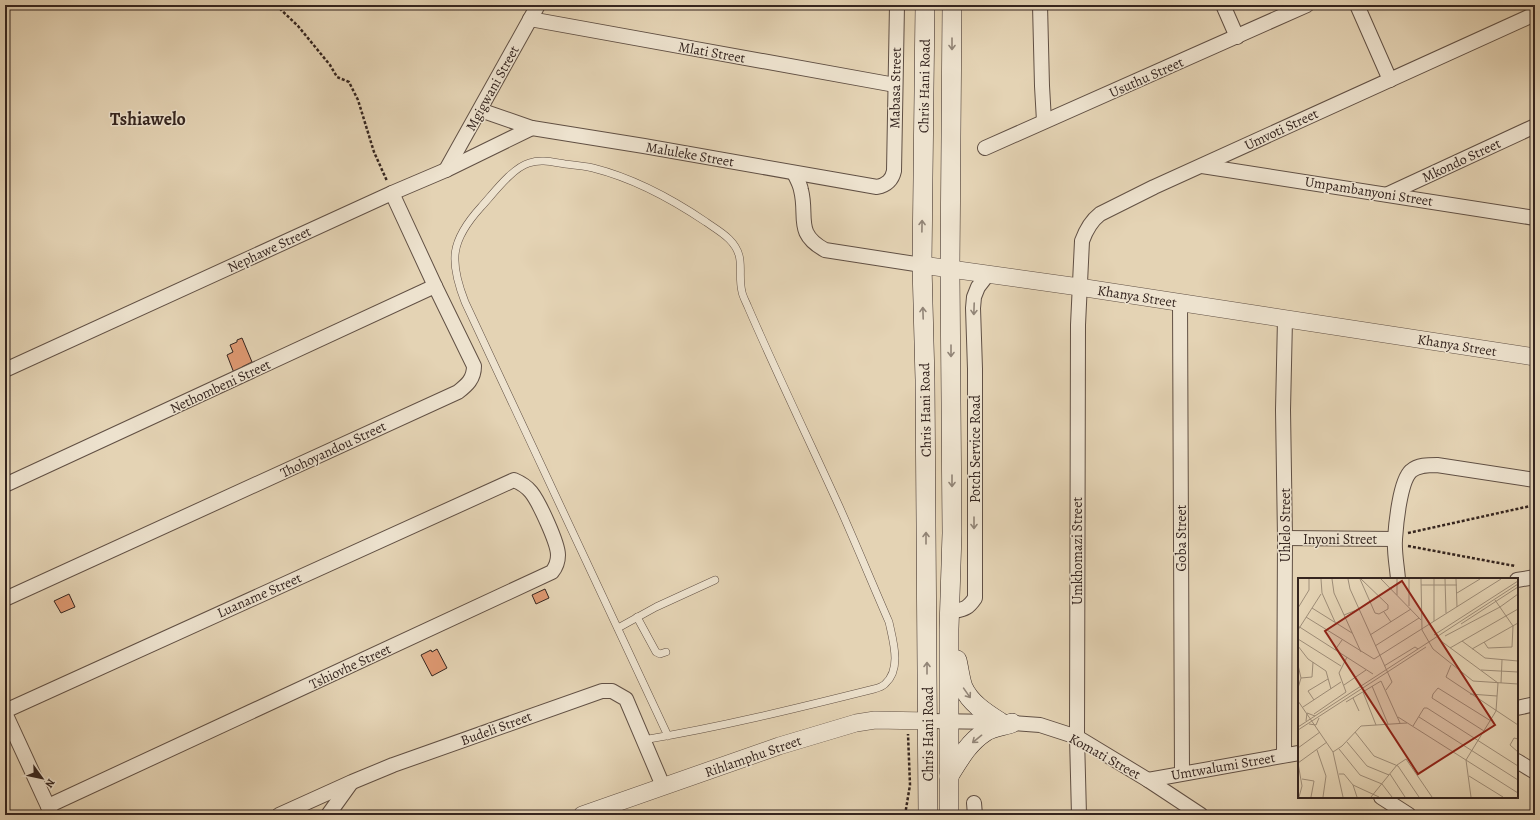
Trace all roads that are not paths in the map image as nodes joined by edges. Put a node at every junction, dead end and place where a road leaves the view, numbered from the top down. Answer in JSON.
{"nodes":[{"id":1,"x":538,"y":5,"type":"edge"},
{"id":2,"x":897,"y":5,"type":"edge"},
{"id":3,"x":925,"y":5,"type":"edge"},
{"id":4,"x":952,"y":5,"type":"edge"},
{"id":5,"x":1040,"y":5,"type":"edge"},
{"id":6,"x":1223,"y":5,"type":"edge"},
{"id":7,"x":1307,"y":5,"type":"edge"},
{"id":8,"x":1358,"y":5,"type":"edge"},
{"id":9,"x":1535,"y":14,"type":"edge"},
{"id":10,"x":530,"y":19,"type":"junction"},
{"id":11,"x":1237,"y":36,"type":"junction"},
{"id":12,"x":1390,"y":80,"type":"junction"},
{"id":13,"x":895,"y":85,"type":"junction"},
{"id":14,"x":480,"y":110,"type":"junction"},
{"id":15,"x":1044,"y":121,"type":"junction"},
{"id":16,"x":1535,"y":126,"type":"edge"},
{"id":17,"x":532,"y":128,"type":"junction"},
{"id":18,"x":984,"y":148,"type":"dead end"},
{"id":19,"x":1202,"y":166,"type":"junction"},
{"id":20,"x":446,"y":170,"type":"junction"},
{"id":21,"x":894,"y":171,"type":"joint"},
{"id":22,"x":794,"y":173,"type":"junction"},
{"id":23,"x":392,"y":193,"type":"junction"},
{"id":24,"x":1388,"y":194,"type":"junction"},
{"id":25,"x":1535,"y":218,"type":"edge"},
{"id":26,"x":922,"y":265,"type":"junction"},
{"id":27,"x":950,"y":270,"type":"junction"},
{"id":28,"x":988,"y":274,"type":"junction"},
{"id":29,"x":435,"y":286,"type":"junction"},
{"id":30,"x":1079,"y":287,"type":"junction"},
{"id":31,"x":1180,"y":302,"type":"junction"},
{"id":32,"x":1285,"y":319,"type":"junction"},
{"id":33,"x":1535,"y":357,"type":"edge"},
{"id":34,"x":5,"y":370,"type":"edge"},
{"id":35,"x":514,"y":480,"type":"joint"},
{"id":36,"x":1535,"y":480,"type":"edge"},
{"id":37,"x":5,"y":485,"type":"edge"},
{"id":38,"x":1285,"y":538,"type":"junction"},
{"id":39,"x":1395,"y":539,"type":"junction"},
{"id":40,"x":1518,"y":574,"type":"edge"},
{"id":41,"x":1535,"y":577,"type":"edge"},
{"id":42,"x":1398,"y":578,"type":"edge"},
{"id":43,"x":715,"y":580,"type":"dead end"},
{"id":44,"x":5,"y":599,"type":"edge"},
{"id":45,"x":637,"y":617,"type":"junction"},
{"id":46,"x":950,"y":620,"type":"junction"},
{"id":47,"x":618,"y":628,"type":"junction"},
{"id":48,"x":666,"y":652,"type":"dead end"},
{"id":49,"x":1535,"y":704,"type":"edge"},
{"id":50,"x":1518,"y":708,"type":"edge"},
{"id":51,"x":5,"y":712,"type":"edge"},
{"id":52,"x":928,"y":721,"type":"junction"},
{"id":53,"x":949,"y":721,"type":"junction"},
{"id":54,"x":1006,"y":722,"type":"junction"},
{"id":55,"x":668,"y":736,"type":"junction"},
{"id":56,"x":1077,"y":737,"type":"junction"},
{"id":57,"x":644,"y":740,"type":"junction"},
{"id":58,"x":1298,"y":753,"type":"edge"},
{"id":59,"x":1284,"y":755,"type":"junction"},
{"id":60,"x":1518,"y":761,"type":"edge"},
{"id":61,"x":1535,"y":772,"type":"edge"},
{"id":62,"x":1182,"y":774,"type":"junction"},
{"id":63,"x":949,"y":776,"type":"junction"},
{"id":64,"x":1148,"y":780,"type":"junction"},
{"id":65,"x":352,"y":782,"type":"junction"},
{"id":66,"x":663,"y":786,"type":"junction"},
{"id":67,"x":1383,"y":798,"type":"edge"},
{"id":68,"x":50,"y":810,"type":"edge"},
{"id":69,"x":279,"y":815,"type":"edge"},
{"id":70,"x":328,"y":815,"type":"edge"},
{"id":71,"x":582,"y":815,"type":"edge"},
{"id":72,"x":928,"y":815,"type":"edge"},
{"id":73,"x":949,"y":815,"type":"edge"},
{"id":74,"x":1079,"y":815,"type":"edge"},
{"id":75,"x":1201,"y":815,"type":"edge"},
{"id":76,"x":1409,"y":815,"type":"edge"}],
"edges":[{"from":1,"to":10,"type":"street","name":"Mgigwani Street"},
{"from":2,"to":13,"type":"street","name":"Mabasa Street"},
{"from":26,"to":3,"type":"main road","name":"Chris Hani Road","one_way":true},
{"from":4,"to":27,"type":"main road","name":"Chris Hani Road","one_way":true},
{"from":5,"to":15,"type":"street"},
{"from":6,"to":11,"type":"street"},
{"from":7,"to":11,"type":"street","name":"Usuthu Street"},
{"from":8,"to":12,"type":"street"},
{"from":9,"to":12,"type":"street","name":"Umvoti Street"},
{"from":10,"to":13,"type":"street","name":"Mlati Street"},
{"from":10,"to":14,"type":"street","name":"Mgigwani Street"},
{"from":11,"to":15,"type":"street","name":"Usuthu Street"},
{"from":12,"to":19,"type":"street","name":"Umvoti Street"},
{"from":13,"to":21,"type":"street","name":"Mabasa Street"},
{"from":14,"to":17,"type":"street","name":"Maluleke Street"},
{"from":14,"to":20,"type":"street","name":"Mgigwani Street"},
{"from":15,"to":18,"type":"street","name":"Usuthu Street"},
{"from":16,"to":24,"type":"street","name":"Mkondo Street"},
{"from":17,"to":20,"type":"street","name":"Nephawe Street"},
{"from":17,"to":22,"type":"street","name":"Maluleke Street"},
{"from":19,"to":24,"type":"street","name":"Umpambanyoni Street"},
{"from":19,"to":30,"type":"street","name":"Umvoti Street"},
{"from":20,"to":23,"type":"street","name":"Nephawe Street"},
{"from":21,"to":22,"type":"street","name":"Maluleke Street"},
{"from":22,"to":26,"type":"street","name":"Khanya Street"},
{"from":23,"to":29,"type":"street","name":"Thohoyandou Street"},
{"from":23,"to":34,"type":"street","name":"Nephawe Street"},
{"from":24,"to":25,"type":"street","name":"Umpambanyoni Street"},
{"from":26,"to":27,"type":"street","name":"Khanya Street"},
{"from":52,"to":26,"type":"main road","name":"Chris Hani Road","one_way":true},
{"from":27,"to":28,"type":"street","name":"Khanya Street"},
{"from":27,"to":46,"type":"main road","name":"Chris Hani Road","one_way":true},
{"from":28,"to":30,"type":"street","name":"Khanya Street"},
{"from":28,"to":46,"type":"street","name":"Potch Service Road","one_way":true},
{"from":29,"to":37,"type":"street","name":"Nethombeni Street"},
{"from":29,"to":44,"type":"street","name":"Thohoyandou Street"},
{"from":30,"to":31,"type":"street","name":"Khanya Street"},
{"from":30,"to":56,"type":"street","name":"Umkhomazi Street"},
{"from":31,"to":32,"type":"street","name":"Khanya Street"},
{"from":31,"to":62,"type":"street","name":"Goba Street"},
{"from":32,"to":33,"type":"street","name":"Khanya Street"},
{"from":32,"to":38,"type":"street","name":"Uhlelo Street"},
{"from":35,"to":51,"type":"street","name":"Luaname Street"},
{"from":35,"to":68,"type":"street","name":"Tshiovhe Street"},
{"from":36,"to":39,"type":"street"},
{"from":38,"to":39,"type":"street","name":"Inyoni Street"},
{"from":38,"to":59,"type":"street","name":"Uhlelo Street"},
{"from":39,"to":42,"type":"street"},
{"from":40,"to":41,"type":"street"},
{"from":43,"to":45,"type":"lane"},
{"from":45,"to":47,"type":"lane"},
{"from":45,"to":48,"type":"lane"},
{"from":46,"to":53,"type":"main road","name":"Chris Hani Road"},
{"from":46,"to":54,"type":"main road","one_way":true},
{"from":47,"to":55,"type":"lane"},
{"from":47,"to":55,"type":"lane"},
{"from":49,"to":50,"type":"street"},
{"from":51,"to":68,"type":"street"},
{"from":52,"to":53,"type":"street","name":"Komati Street"},
{"from":52,"to":66,"type":"street","name":"Rihlamphu Street"},
{"from":52,"to":72,"type":"main road","name":"Chris Hani Road"},
{"from":53,"to":54,"type":"street","name":"Komati Street"},
{"from":53,"to":63,"type":"main road","name":"Chris Hani Road"},
{"from":54,"to":56,"type":"street","name":"Komati Street"},
{"from":54,"to":63,"type":"main road","one_way":true},
{"from":55,"to":57,"type":"lane"},
{"from":56,"to":64,"type":"street","name":"Komati Street"},
{"from":56,"to":74,"type":"street","name":"Umkhomazi Street"},
{"from":57,"to":65,"type":"street","name":"Budeli Street"},
{"from":57,"to":66,"type":"street","name":"Budeli Street"},
{"from":58,"to":59,"type":"street","name":"Umtwalumi Street"},
{"from":59,"to":62,"type":"street","name":"Umtwalumi Street"},
{"from":60,"to":61,"type":"street"},
{"from":62,"to":64,"type":"street","name":"Umtwalumi Street"},
{"from":63,"to":73,"type":"main road","name":"Chris Hani Road"},
{"from":64,"to":75,"type":"street","name":"Komati Street"},
{"from":65,"to":69,"type":"street","name":"Budeli Street"},
{"from":65,"to":70,"type":"street"},
{"from":66,"to":71,"type":"street","name":"Rihlamphu Street"},
{"from":67,"to":76,"type":"street"}]}
